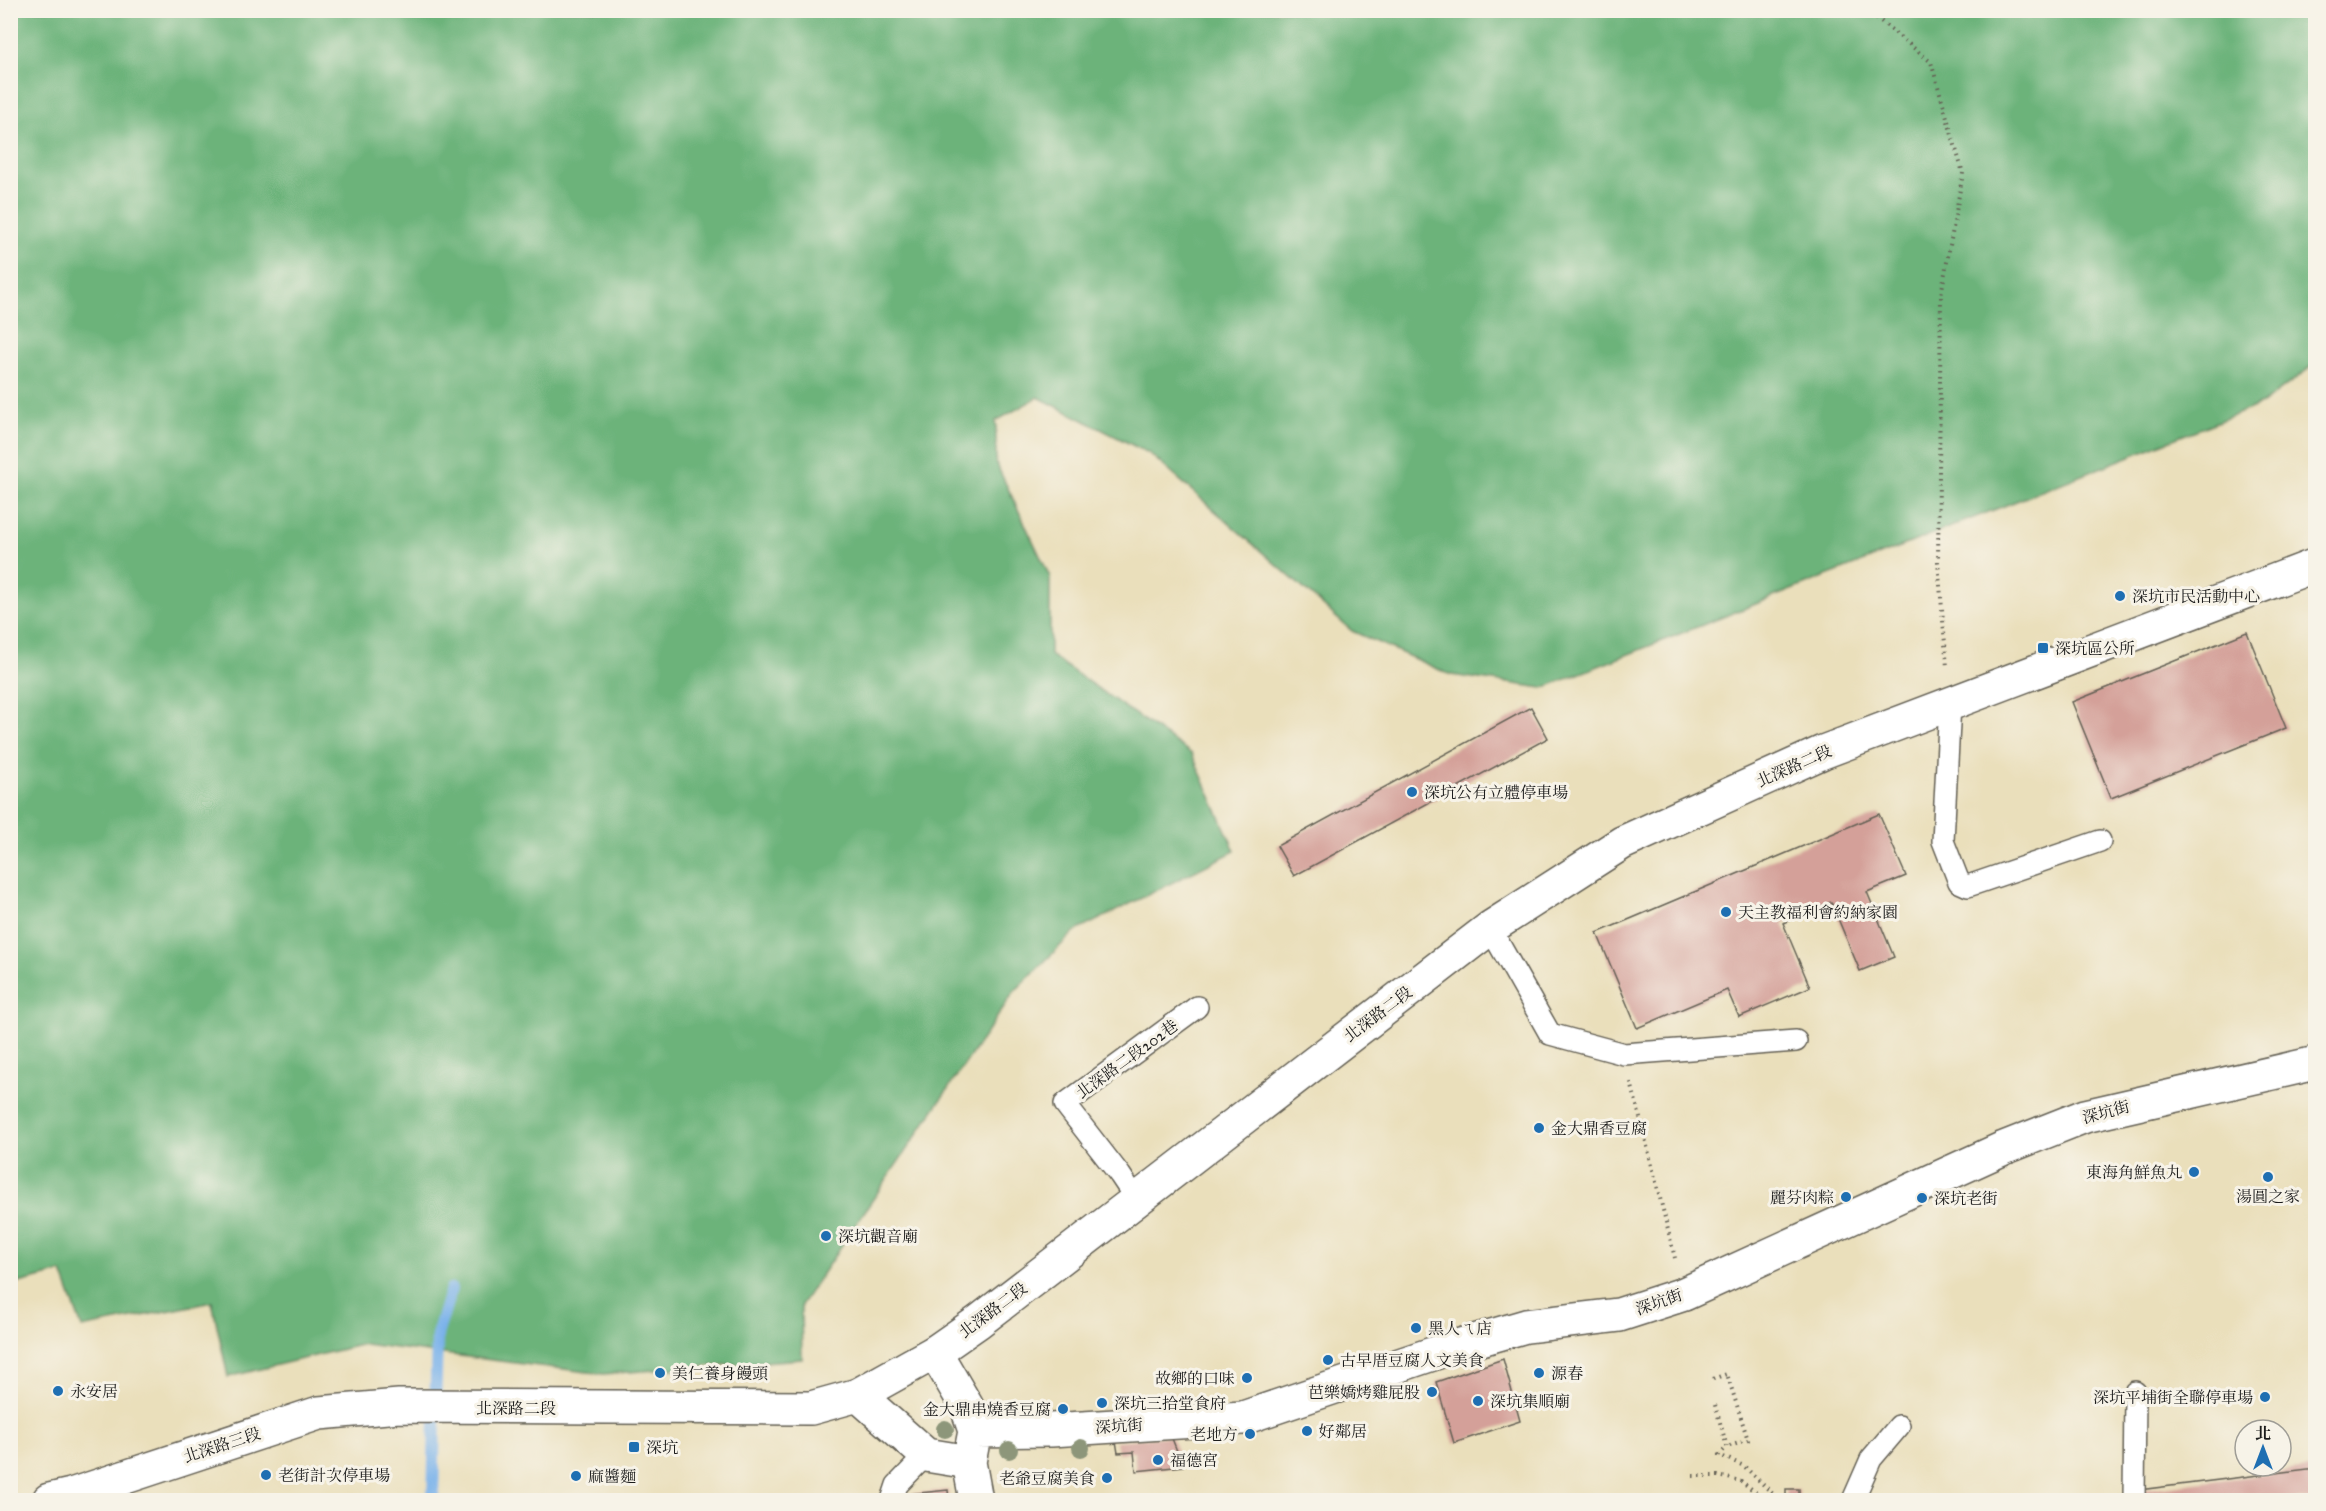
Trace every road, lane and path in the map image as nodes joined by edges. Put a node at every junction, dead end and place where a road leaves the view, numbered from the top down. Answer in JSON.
{"nodes":[{"id":1,"x":1867,"y":10,"type":"edge"},
{"id":2,"x":2316,"y":566,"type":"edge"},
{"id":3,"x":1950,"y":704,"type":"junction"},
{"id":4,"x":2100,"y":841,"type":"dead end"},
{"id":5,"x":1490,"y":928,"type":"junction"},
{"id":6,"x":1197,"y":1007,"type":"dead end"},
{"id":7,"x":1796,"y":1041,"type":"dead end"},
{"id":8,"x":1624,"y":1054,"type":"junction"},
{"id":9,"x":2316,"y":1063,"type":"edge"},
{"id":10,"x":1136,"y":1199,"type":"junction"},
{"id":11,"x":1684,"y":1294,"type":"junction"},
{"id":12,"x":935,"y":1352,"type":"junction"},
{"id":13,"x":1713,"y":1379,"type":"dead end"},
{"id":14,"x":2135,"y":1392,"type":"dead end"},
{"id":15,"x":858,"y":1395,"type":"junction"},
{"id":16,"x":1715,"y":1405,"type":"dead end"},
{"id":17,"x":399,"y":1406,"type":"joint"},
{"id":18,"x":1899,"y":1426,"type":"dead end"},
{"id":19,"x":975,"y":1431,"type":"junction"},
{"id":20,"x":1727,"y":1447,"type":"junction"},
{"id":21,"x":926,"y":1455,"type":"junction"},
{"id":22,"x":969,"y":1462,"type":"junction"},
{"id":23,"x":1693,"y":1476,"type":"dead end"},
{"id":24,"x":49,"y":1500,"type":"edge"},
{"id":25,"x":892,"y":1500,"type":"edge"},
{"id":26,"x":976,"y":1500,"type":"edge"},
{"id":27,"x":1766,"y":1500,"type":"edge"},
{"id":28,"x":1773,"y":1500,"type":"edge"},
{"id":29,"x":1853,"y":1500,"type":"edge"},
{"id":30,"x":2134,"y":1500,"type":"edge"}],
"edges":[{"from":1,"to":3,"type":"path"},
{"from":2,"to":3,"type":"main road","name":"北深路二段"},
{"from":3,"to":4,"type":"lane"},
{"from":3,"to":5,"type":"main road","name":"北深路二段"},
{"from":5,"to":8,"type":"lane"},
{"from":5,"to":10,"type":"main road","name":"北深路二段"},
{"from":6,"to":10,"type":"lane","name":"北深路二段202巷"},
{"from":7,"to":8,"type":"lane"},
{"from":8,"to":11,"type":"path"},
{"from":9,"to":11,"type":"main road","name":"深坑街"},
{"from":10,"to":12,"type":"main road","name":"北深路二段"},
{"from":11,"to":19,"type":"main road","name":"深坑街"},
{"from":12,"to":15,"type":"main road","name":"北深路二段"},
{"from":12,"to":19,"type":"main road"},
{"from":13,"to":20,"type":"path"},
{"from":14,"to":30,"type":"lane"},
{"from":15,"to":17,"type":"main road","name":"北深路二段"},
{"from":15,"to":21,"type":"main road"},
{"from":16,"to":20,"type":"path"},
{"from":17,"to":24,"type":"main road","name":"北深路三段"},
{"from":18,"to":29,"type":"lane"},
{"from":19,"to":22,"type":"main road"},
{"from":20,"to":28,"type":"path"},
{"from":21,"to":22,"type":"main road"},
{"from":21,"to":25,"type":"lane"},
{"from":22,"to":26,"type":"main road"},
{"from":23,"to":27,"type":"path"}]}
